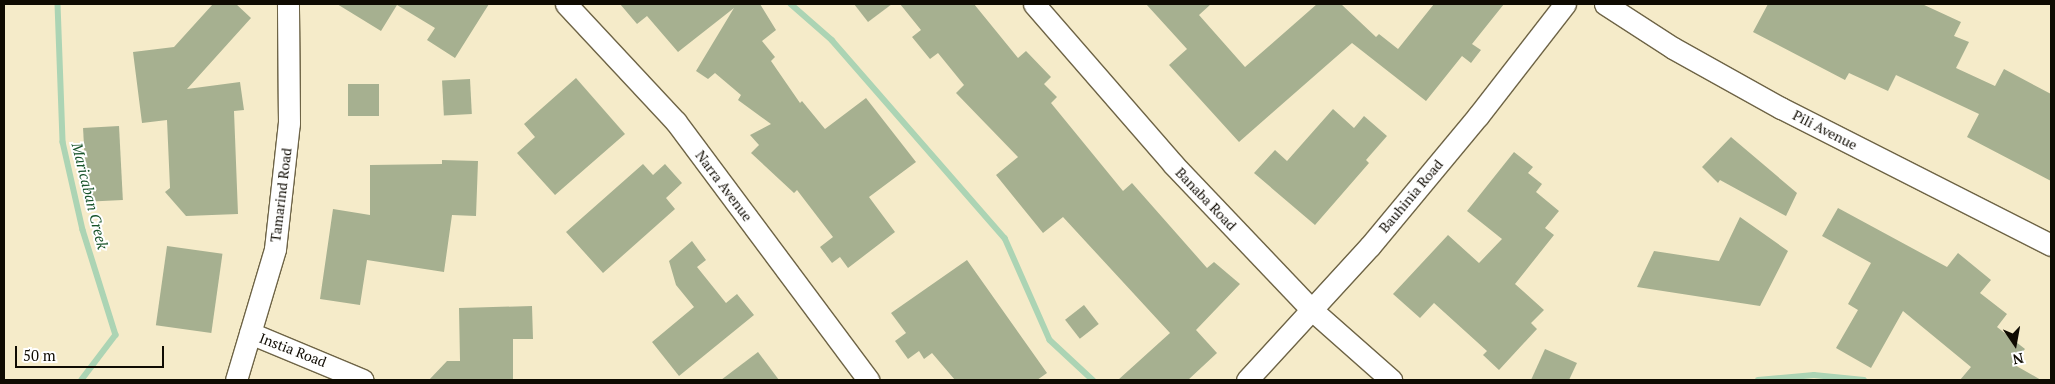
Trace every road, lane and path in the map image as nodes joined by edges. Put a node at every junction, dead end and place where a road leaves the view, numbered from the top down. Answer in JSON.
{"nodes":[{"id":1,"x":288,"y":4,"type":"edge"},
{"id":2,"x":566,"y":4,"type":"edge"},
{"id":3,"x":1034,"y":4,"type":"edge"},
{"id":4,"x":1565,"y":4,"type":"edge"},
{"id":5,"x":1604,"y":4,"type":"edge"},
{"id":6,"x":2051,"y":245,"type":"edge"},
{"id":7,"x":1312,"y":310,"type":"junction"},
{"id":8,"x":250,"y":333,"type":"junction"},
{"id":9,"x":236,"y":380,"type":"edge"},
{"id":10,"x":363,"y":380,"type":"edge"},
{"id":11,"x":868,"y":380,"type":"edge"},
{"id":12,"x":1247,"y":380,"type":"edge"},
{"id":13,"x":1391,"y":380,"type":"edge"}],
"edges":[{"from":1,"to":8,"type":"street","name":"Tamarind Road"},
{"from":2,"to":11,"type":"street","name":"Narra Avenue"},
{"from":3,"to":7,"type":"street","name":"Banaba Road"},
{"from":4,"to":7,"type":"street","name":"Bauhinia Road"},
{"from":5,"to":6,"type":"street","name":"Pili Avenue"},
{"from":7,"to":12,"type":"street","name":"Bauhinia Road"},
{"from":7,"to":13,"type":"street","name":"Banaba Road"},
{"from":8,"to":9,"type":"street","name":"Tamarind Road"},
{"from":8,"to":10,"type":"street","name":"Instia Road"}]}
